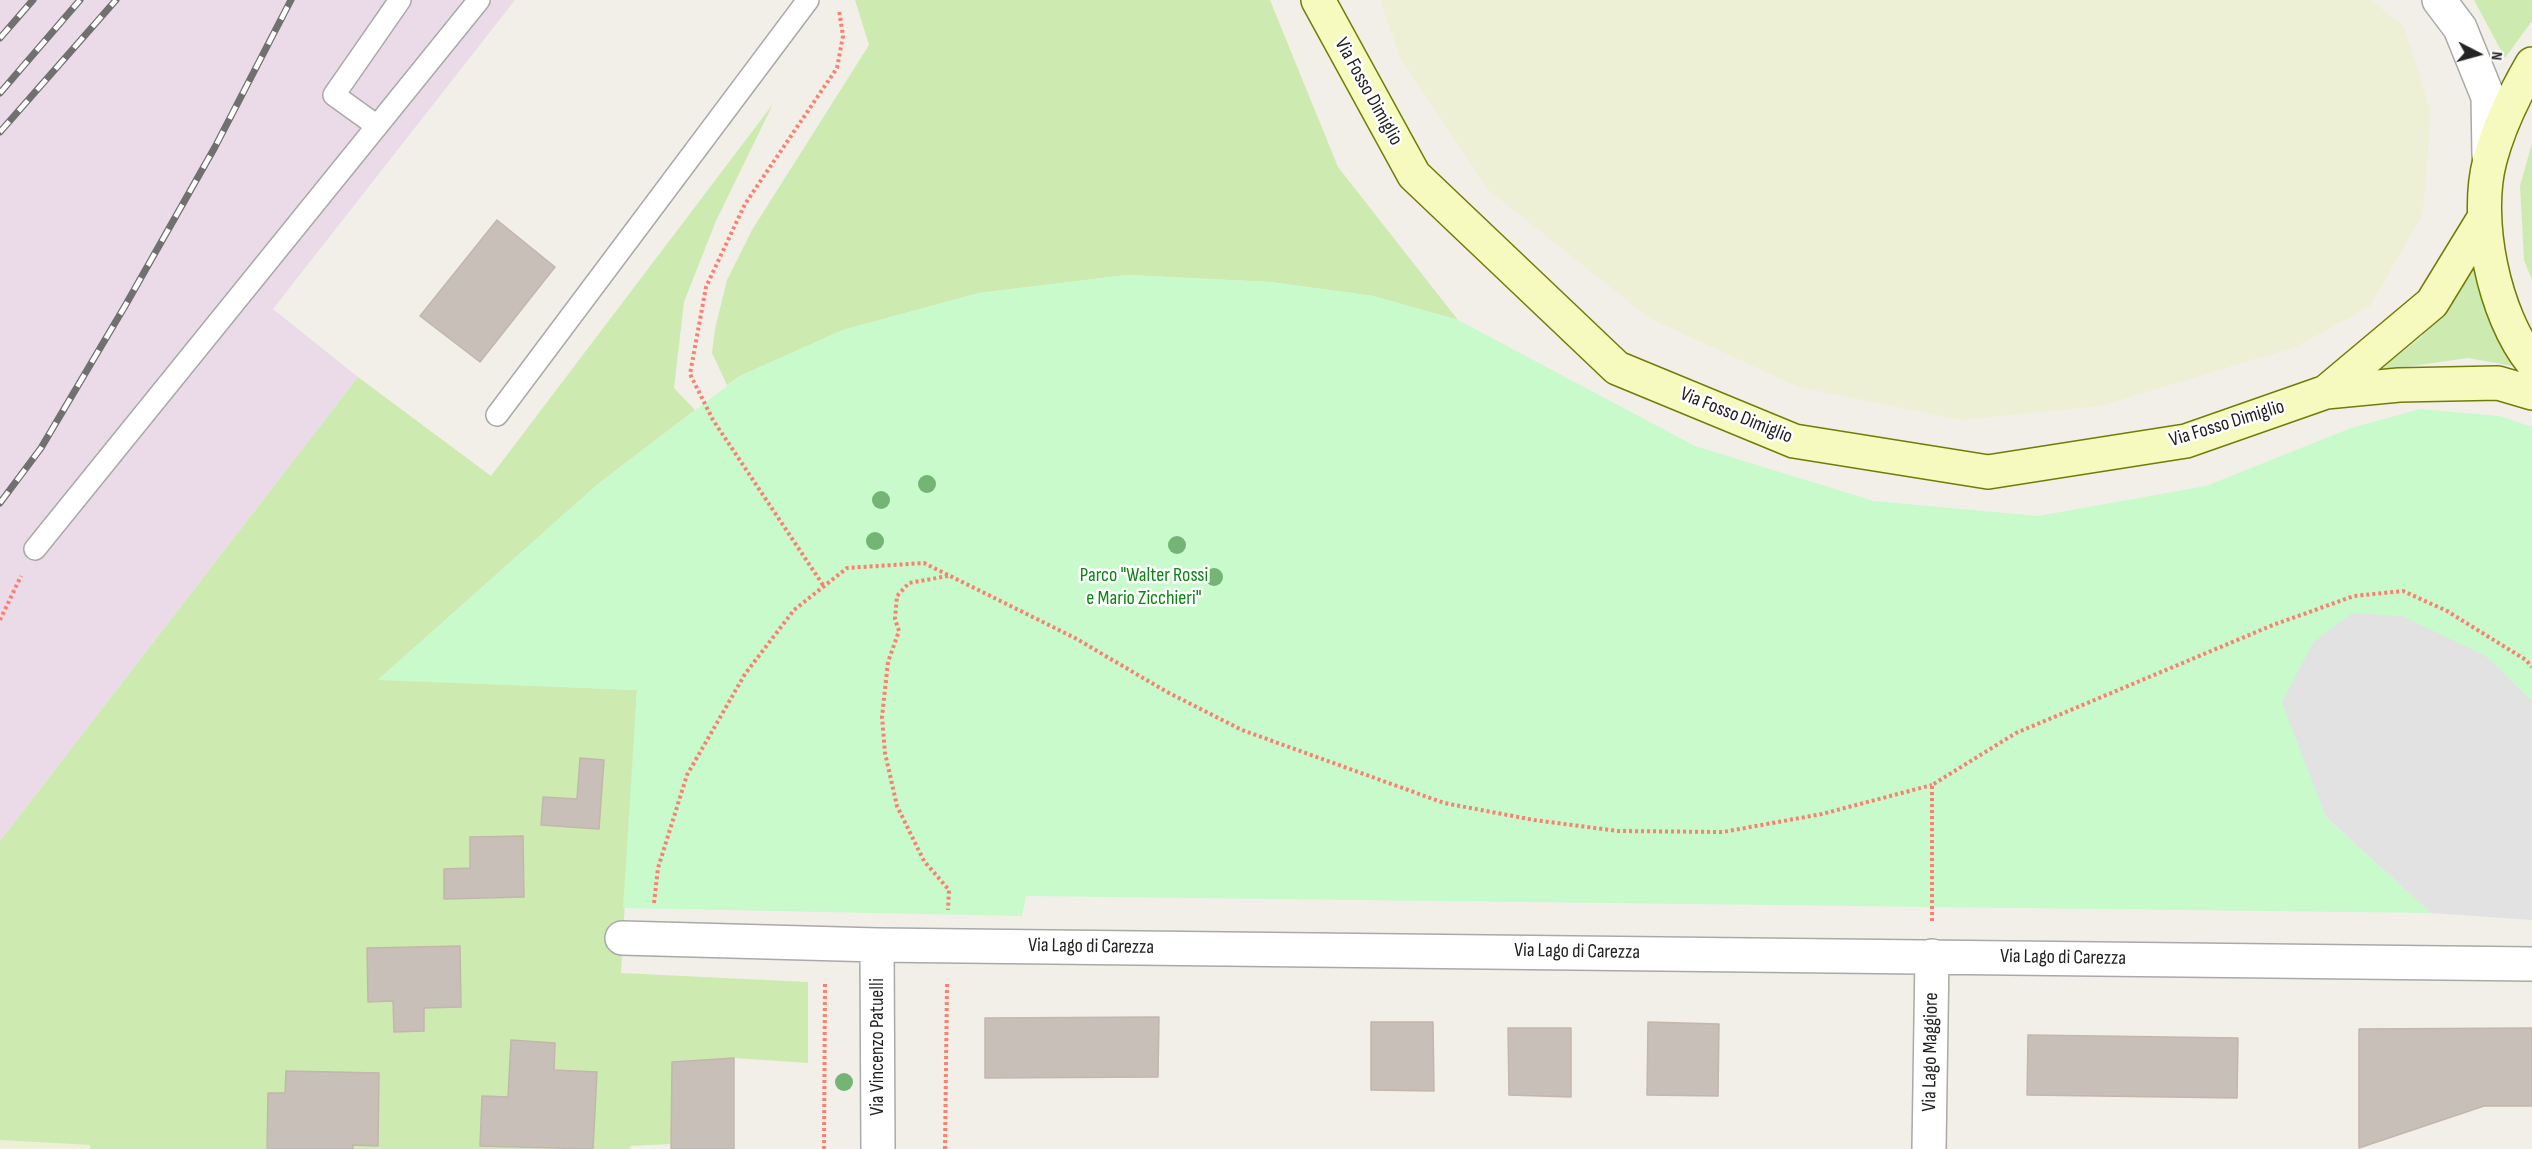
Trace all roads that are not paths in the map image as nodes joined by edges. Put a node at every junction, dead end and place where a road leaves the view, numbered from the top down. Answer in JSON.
{"nodes":[{"id":1,"x":400,"y":0,"type":"edge"},
{"id":2,"x":479,"y":0,"type":"edge"},
{"id":3,"x":808,"y":0,"type":"edge"},
{"id":4,"x":1318,"y":0,"type":"edge"},
{"id":5,"x":2439,"y":0,"type":"edge"},
{"id":6,"x":2532,"y":64,"type":"edge"},
{"id":7,"x":377,"y":126,"type":"junction"},
{"id":8,"x":2489,"y":163,"type":"junction"},
{"id":9,"x":2484,"y":218,"type":"junction"},
{"id":10,"x":2532,"y":362,"type":"edge"},
{"id":11,"x":2326,"y":392,"type":"junction"},
{"id":12,"x":2532,"y":393,"type":"edge"},
{"id":13,"x":497,"y":415,"type":"dead end"},
{"id":14,"x":35,"y":549,"type":"road end"},
{"id":15,"x":637,"y":939,"type":"road end"},
{"id":16,"x":878,"y":945,"type":"junction"},
{"id":17,"x":1932,"y":956,"type":"junction"},
{"id":18,"x":2532,"y":964,"type":"edge"},
{"id":19,"x":878,"y":1149,"type":"edge"},
{"id":20,"x":1929,"y":1149,"type":"edge"}],
"edges":[{"from":1,"to":7,"type":"lane"},
{"from":2,"to":7,"type":"lane"},
{"from":3,"to":13,"type":"lane"},
{"from":4,"to":11,"type":"main road","name":"Via Fosso Dimiglio"},
{"from":5,"to":8,"type":"street"},
{"from":6,"to":8,"type":"main road"},
{"from":7,"to":14,"type":"lane"},
{"from":8,"to":9,"type":"main road"},
{"from":9,"to":10,"type":"main road"},
{"from":9,"to":11,"type":"main road","name":"Via Fosso Dimiglio"},
{"from":11,"to":12,"type":"main road","name":"Via Fosso Dimiglio"},
{"from":15,"to":16,"type":"street","name":"Via Lago di Carezza"},
{"from":16,"to":17,"type":"street","name":"Via Lago di Carezza"},
{"from":16,"to":19,"type":"street","name":"Via Vincenzo Patuelli"},
{"from":17,"to":18,"type":"street","name":"Via Lago di Carezza"},
{"from":17,"to":20,"type":"street","name":"Via Lago Maggiore"}]}
